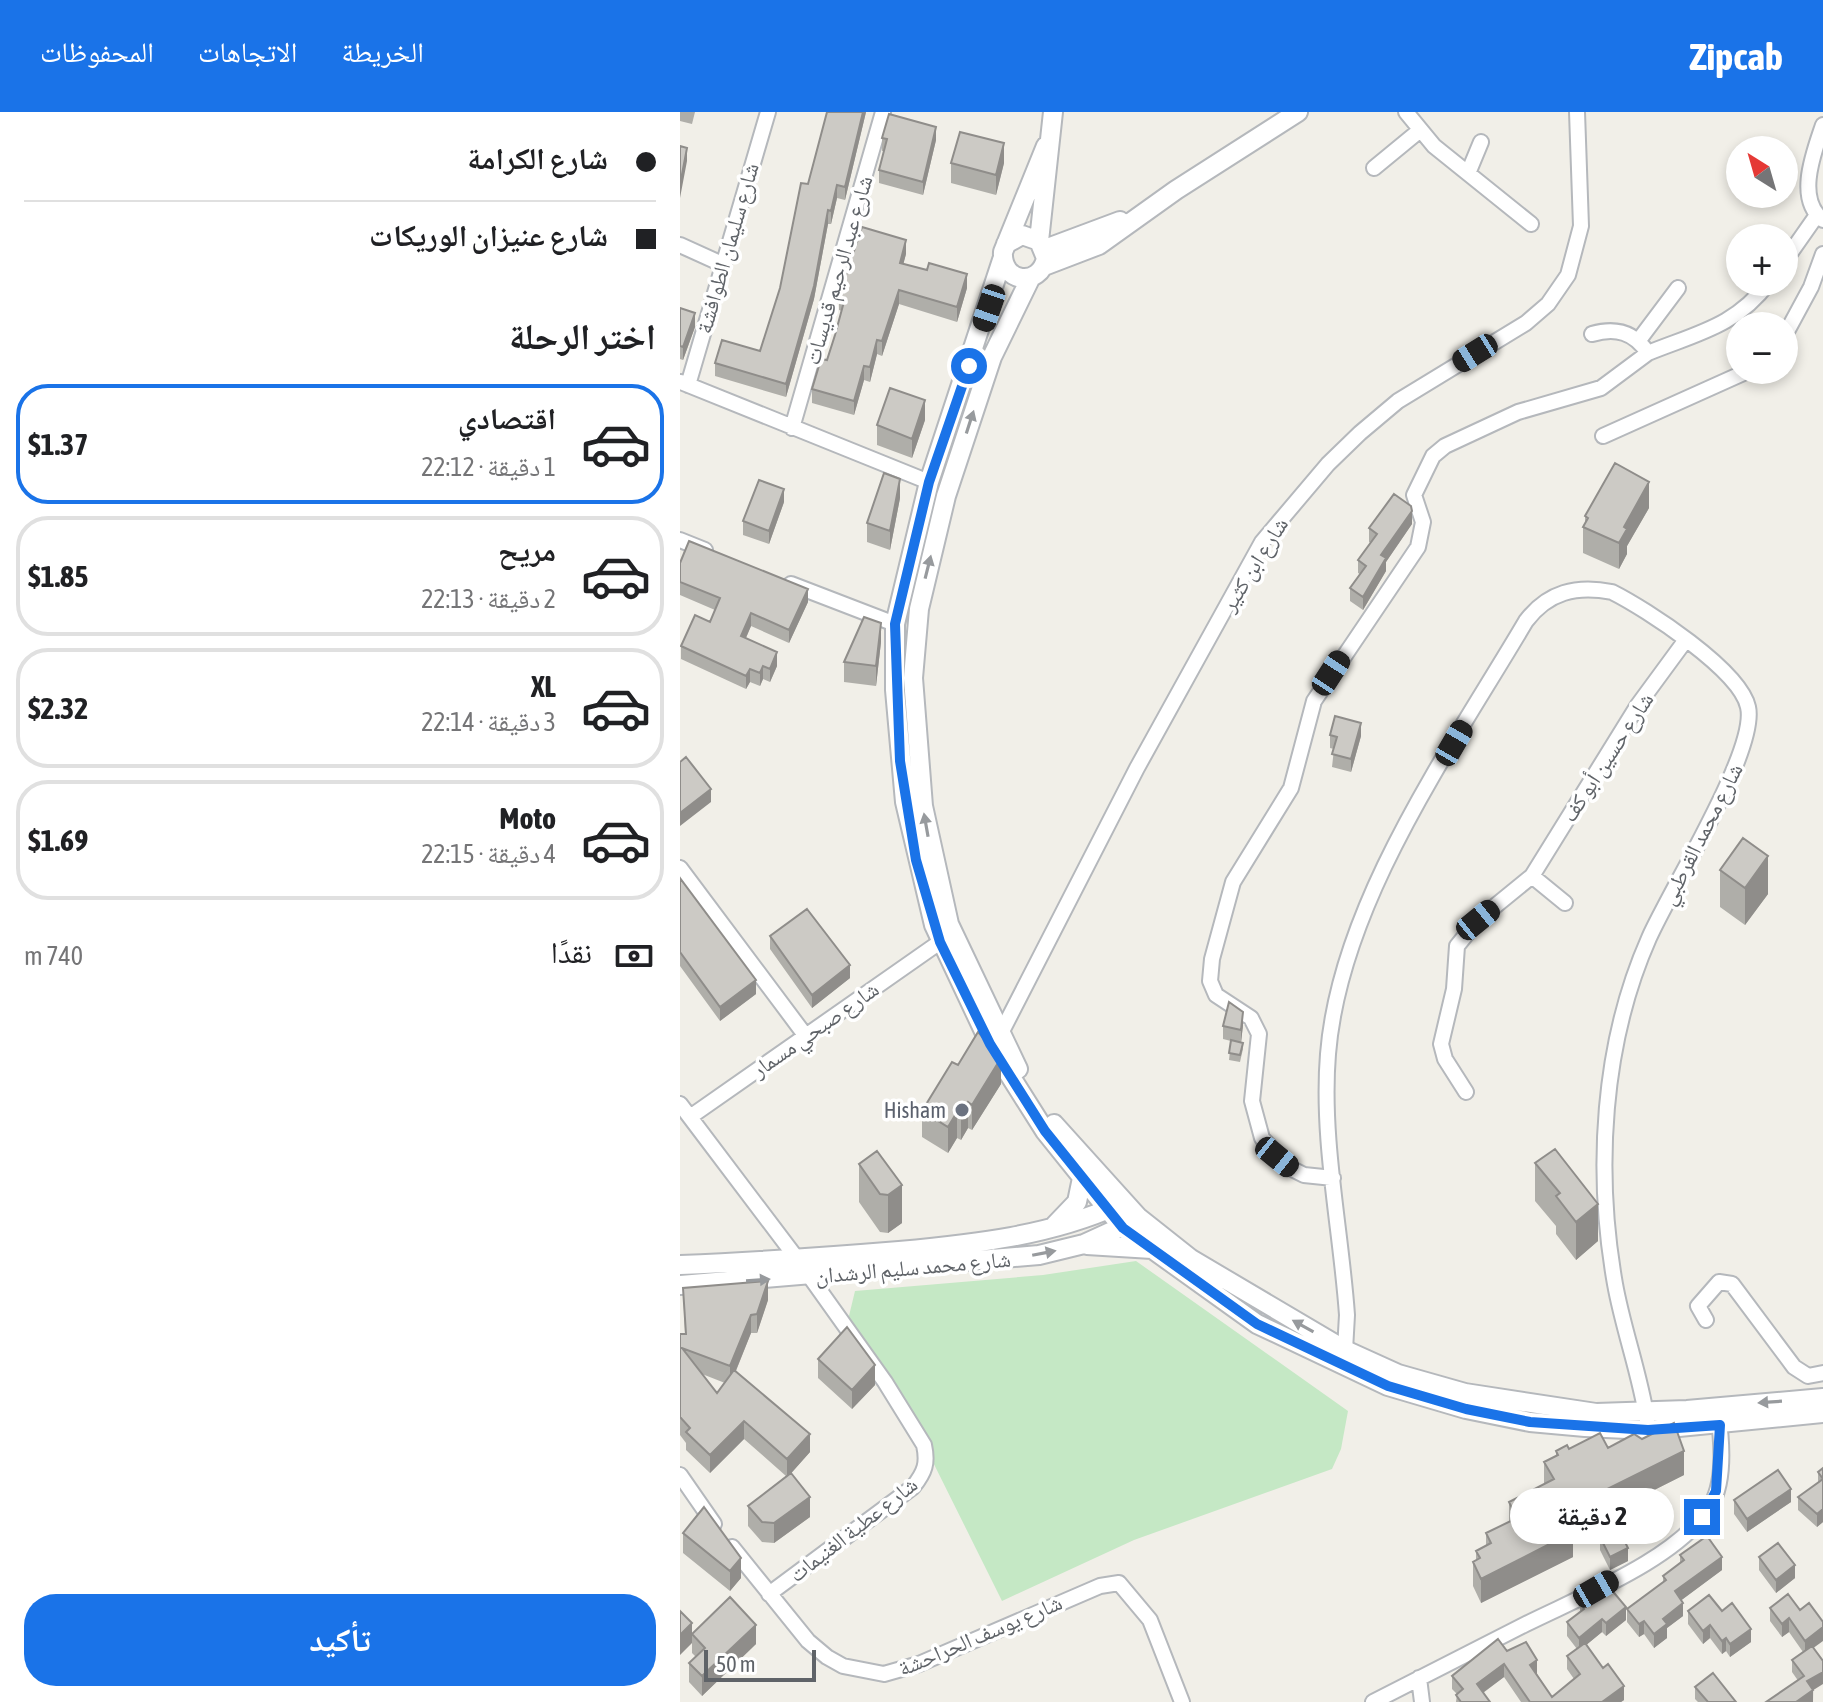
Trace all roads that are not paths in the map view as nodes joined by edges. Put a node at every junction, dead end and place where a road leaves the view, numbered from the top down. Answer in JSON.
{"nodes":[{"id":1,"x":768,"y":112,"type":"edge"},
{"id":2,"x":883,"y":112,"type":"edge"},
{"id":3,"x":1053,"y":112,"type":"edge"},
{"id":4,"x":1298,"y":112,"type":"edge"},
{"id":5,"x":1406,"y":112,"type":"edge"},
{"id":6,"x":1577,"y":112,"type":"edge"},
{"id":7,"x":1823,"y":125,"type":"edge"},
{"id":8,"x":1419,"y":131,"type":"junction"},
{"id":9,"x":1481,"y":142,"type":"dead end"},
{"id":10,"x":1046,"y":146,"type":"junction"},
{"id":11,"x":1374,"y":168,"type":"dead end"},
{"id":12,"x":1469,"y":171,"type":"junction"},
{"id":13,"x":1820,"y":217,"type":"edge"},
{"id":14,"x":1531,"y":224,"type":"dead end"},
{"id":15,"x":1798,"y":244,"type":"edge"},
{"id":16,"x":680,"y":245,"type":"edge"},
{"id":17,"x":1004,"y":252,"type":"junction"},
{"id":18,"x":1043,"y":252,"type":"junction"},
{"id":19,"x":1823,"y":254,"type":"edge"},
{"id":20,"x":722,"y":264,"type":"junction"},
{"id":21,"x":1030,"y":279,"type":"junction"},
{"id":22,"x":1678,"y":288,"type":"dead end"},
{"id":23,"x":1755,"y":296,"type":"edge"},
{"id":24,"x":1798,"y":312,"type":"edge"},
{"id":25,"x":1592,"y":334,"type":"dead end"},
{"id":26,"x":1639,"y":340,"type":"junction"},
{"id":27,"x":1648,"y":353,"type":"junction"},
{"id":28,"x":1726,"y":381,"type":"edge"},
{"id":29,"x":684,"y":383,"type":"edge"},
{"id":30,"x":792,"y":428,"type":"junction"},
{"id":31,"x":1603,"y":436,"type":"dead end"},
{"id":32,"x":929,"y":482,"type":"junction"},
{"id":33,"x":682,"y":544,"type":"edge"},
{"id":34,"x":713,"y":553,"type":"edge"},
{"id":35,"x":769,"y":575,"type":"edge"},
{"id":36,"x":895,"y":624,"type":"junction"},
{"id":37,"x":1685,"y":641,"type":"junction"},
{"id":38,"x":680,"y":868,"type":"edge"},
{"id":39,"x":1532,"y":876,"type":"junction"},
{"id":40,"x":1565,"y":903,"type":"dead end"},
{"id":41,"x":940,"y":942,"type":"junction"},
{"id":42,"x":805,"y":1035,"type":"junction"},
{"id":43,"x":996,"y":1040,"type":"junction"},
{"id":44,"x":1466,"y":1092,"type":"dead end"},
{"id":45,"x":680,"y":1104,"type":"edge"},
{"id":46,"x":690,"y":1117,"type":"junction"},
{"id":47,"x":1082,"y":1178,"type":"junction"},
{"id":48,"x":1333,"y":1178,"type":"junction"},
{"id":49,"x":1116,"y":1206,"type":"junction"},
{"id":50,"x":1131,"y":1222,"type":"junction"},
{"id":51,"x":1050,"y":1229,"type":"junction"},
{"id":52,"x":1084,"y":1244,"type":"junction"},
{"id":53,"x":1152,"y":1249,"type":"junction"},
{"id":54,"x":798,"y":1260,"type":"junction"},
{"id":55,"x":680,"y":1265,"type":"edge"},
{"id":56,"x":811,"y":1277,"type":"junction"},
{"id":57,"x":680,"y":1285,"type":"edge"},
{"id":58,"x":1706,"y":1320,"type":"dead end"},
{"id":59,"x":1345,"y":1350,"type":"junction"},
{"id":60,"x":1823,"y":1373,"type":"edge"},
{"id":61,"x":1823,"y":1398,"type":"edge"},
{"id":62,"x":1717,"y":1406,"type":"junction"},
{"id":63,"x":1823,"y":1413,"type":"edge"},
{"id":64,"x":1647,"y":1421,"type":"junction"},
{"id":65,"x":1720,"y":1425,"type":"junction"},
{"id":66,"x":680,"y":1475,"type":"edge"},
{"id":67,"x":769,"y":1594,"type":"junction"},
{"id":68,"x":1419,"y":1678,"type":"junction"},
{"id":69,"x":1177,"y":1701,"type":"edge"},
{"id":70,"x":1373,"y":1702,"type":"edge"},
{"id":71,"x":1422,"y":1702,"type":"edge"}],
"edges":[{"from":1,"to":20,"type":"street","name":"شارع سليمان الطوافشة"},
{"from":2,"to":30,"type":"street","name":"شارع عبد الرحيم قديسات"},
{"from":3,"to":10,"type":"street"},
{"from":4,"to":18,"type":"street"},
{"from":5,"to":8,"type":"street"},
{"from":6,"to":43,"type":"street","name":"شارع ابن كثير"},
{"from":7,"to":13,"type":"street"},
{"from":8,"to":11,"type":"street"},
{"from":8,"to":12,"type":"street"},
{"from":9,"to":12,"type":"street"},
{"from":10,"to":17,"type":"street"},
{"from":10,"to":18,"type":"street"},
{"from":12,"to":14,"type":"street"},
{"from":13,"to":15,"type":"street"},
{"from":16,"to":20,"type":"street"},
{"from":17,"to":18,"type":"street"},
{"from":17,"to":21,"type":"street"},
{"from":17,"to":32,"type":"street"},
{"from":18,"to":21,"type":"street"},
{"from":19,"to":24,"type":"street"},
{"from":20,"to":29,"type":"street","name":"شارع سليمان الطوافشة"},
{"from":43,"to":21,"type":"street","one_way":true},
{"from":22,"to":26,"type":"street"},
{"from":23,"to":27,"type":"street"},
{"from":25,"to":26,"type":"street"},
{"from":26,"to":27,"type":"street"},
{"from":27,"to":48,"type":"street"},
{"from":28,"to":31,"type":"street"},
{"from":29,"to":30,"type":"street"},
{"from":30,"to":32,"type":"street"},
{"from":32,"to":36,"type":"street"},
{"from":33,"to":34,"type":"street"},
{"from":35,"to":36,"type":"street"},
{"from":36,"to":41,"type":"street"},
{"from":37,"to":39,"type":"street","name":"شارع حسين أبو كف"},
{"from":37,"to":48,"type":"street","name":"شارع محمد القرطبي"},
{"from":37,"to":64,"type":"street","name":"شارع محمد القرطبي"},
{"from":38,"to":42,"type":"street"},
{"from":39,"to":40,"type":"street"},
{"from":39,"to":44,"type":"street","name":"شارع حسين أبو كف"},
{"from":41,"to":42,"type":"street","name":"شارع صبحي مسمار"},
{"from":41,"to":43,"type":"street"},
{"from":42,"to":46,"type":"street","name":"شارع صبحي مسمار"},
{"from":43,"to":47,"type":"street"},
{"from":43,"to":49,"type":"street"},
{"from":45,"to":46,"type":"street","name":"شارع عطية الغنيمات"},
{"from":46,"to":54,"type":"street","name":"شارع عطية الغنيمات"},
{"from":47,"to":49,"type":"street"},
{"from":47,"to":51,"type":"street"},
{"from":48,"to":59,"type":"street","name":"شارع محمد القرطبي"},
{"from":49,"to":50,"type":"street"},
{"from":49,"to":51,"type":"street","name":"شارع محمد سليم الرشدان"},
{"from":50,"to":52,"type":"street","name":"شارع محمد سليم الرشدان"},
{"from":50,"to":53,"type":"street"},
{"from":59,"to":50,"type":"street","one_way":true},
{"from":51,"to":54,"type":"street","name":"شارع محمد سليم الرشدان"},
{"from":52,"to":53,"type":"street"},
{"from":56,"to":52,"type":"street","name":"شارع محمد سليم الرشدان","one_way":true},
{"from":53,"to":64,"type":"street"},
{"from":54,"to":55,"type":"street","name":"شارع محمد سليم الرشدان"},
{"from":54,"to":56,"type":"street","name":"شارع عطية الغنيمات"},
{"from":57,"to":56,"type":"street","name":"شارع محمد سليم الرشدان","one_way":true},
{"from":56,"to":67,"type":"street","name":"شارع عطية الغنيمات"},
{"from":58,"to":60,"type":"street"},
{"from":59,"to":64,"type":"street"},
{"from":61,"to":62,"type":"street","one_way":true},
{"from":62,"to":64,"type":"street"},
{"from":62,"to":65,"type":"street"},
{"from":63,"to":65,"type":"street"},
{"from":64,"to":65,"type":"street"},
{"from":65,"to":68,"type":"street"},
{"from":66,"to":67,"type":"street","name":"شارع يوسف الحراحشة"},
{"from":67,"to":69,"type":"street","name":"شارع يوسف الحراحشة"},
{"from":68,"to":70,"type":"street"},
{"from":68,"to":71,"type":"street"}]}
